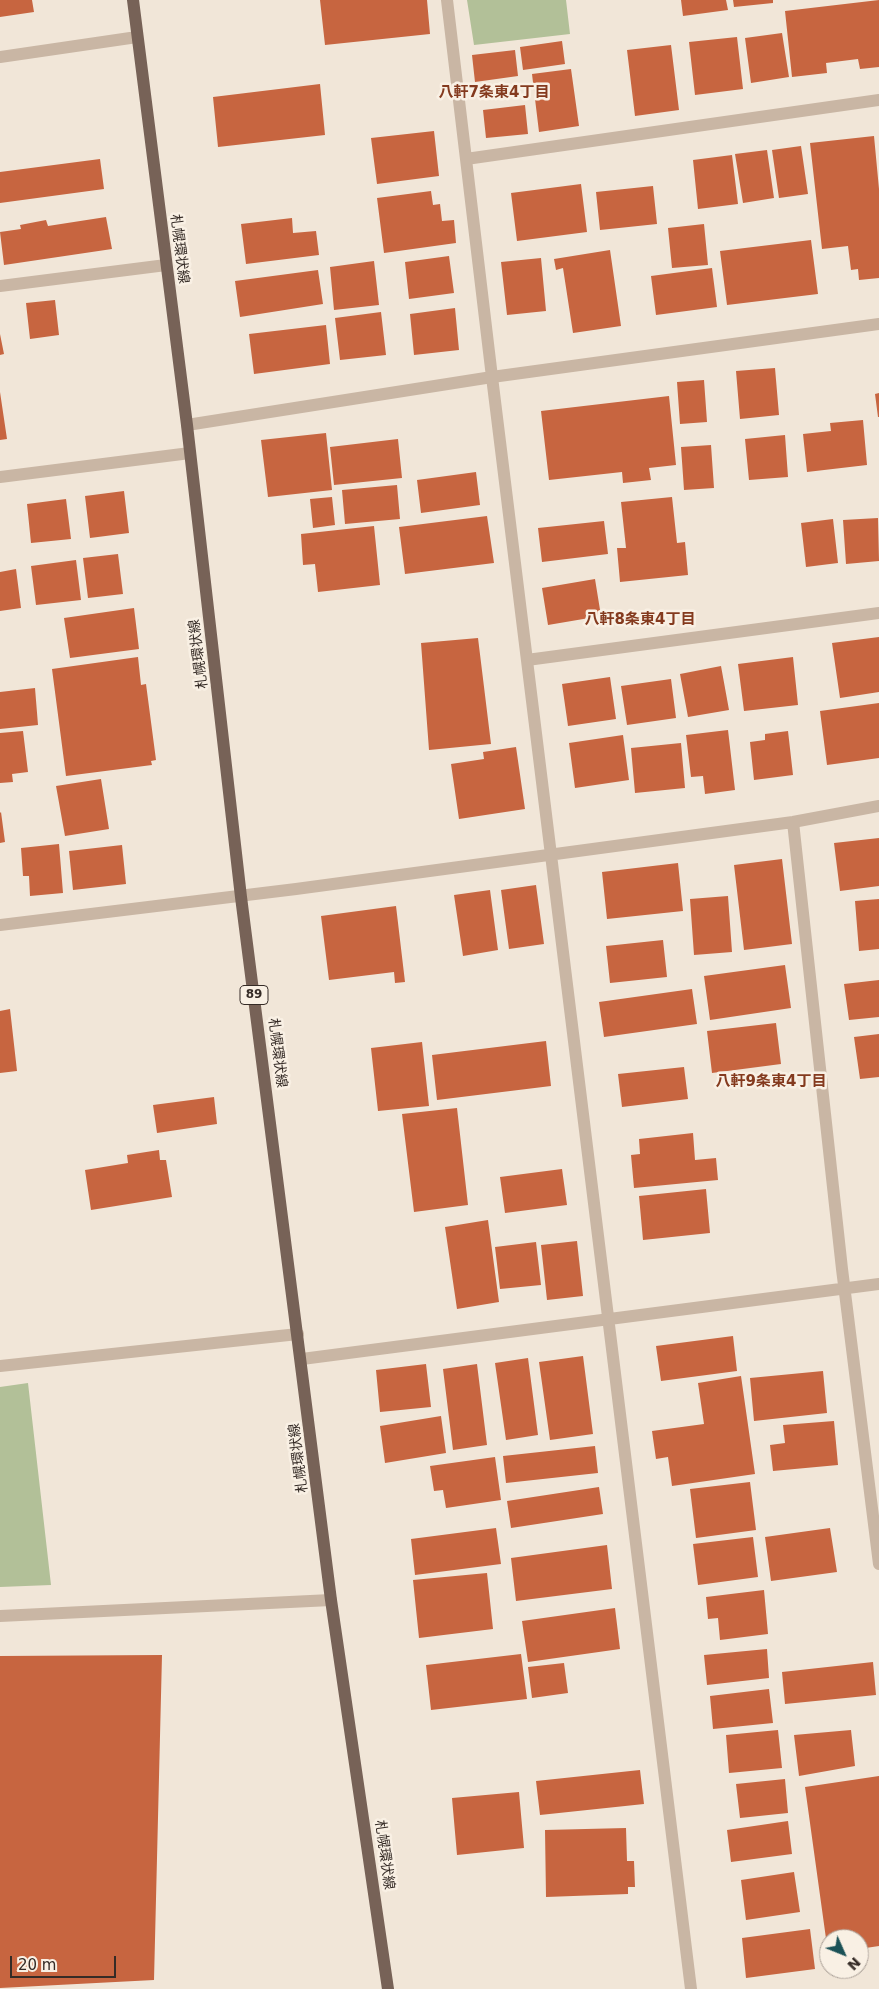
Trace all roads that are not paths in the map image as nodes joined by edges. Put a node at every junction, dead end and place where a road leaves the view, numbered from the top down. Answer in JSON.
{"nodes":[{"id":1,"x":133,"y":0,"type":"edge"},
{"id":2,"x":447,"y":0,"type":"edge"},
{"id":3,"x":137,"y":37,"type":"junction"},
{"id":4,"x":0,"y":57,"type":"edge"},
{"id":5,"x":879,"y":100,"type":"edge"},
{"id":6,"x":466,"y":159,"type":"junction"},
{"id":7,"x":166,"y":265,"type":"junction"},
{"id":8,"x":0,"y":286,"type":"edge"},
{"id":9,"x":879,"y":324,"type":"edge"},
{"id":10,"x":492,"y":377,"type":"junction"},
{"id":11,"x":187,"y":426,"type":"junction"},
{"id":12,"x":190,"y":453,"type":"junction"},
{"id":13,"x":0,"y":477,"type":"edge"},
{"id":14,"x":879,"y":612,"type":"edge"},
{"id":15,"x":527,"y":660,"type":"junction"},
{"id":16,"x":879,"y":806,"type":"edge"},
{"id":17,"x":793,"y":822,"type":"junction"},
{"id":18,"x":551,"y":854,"type":"junction"},
{"id":19,"x":241,"y":897,"type":"junction"},
{"id":20,"x":0,"y":925,"type":"edge"},
{"id":21,"x":879,"y":1284,"type":"edge"},
{"id":22,"x":845,"y":1288,"type":"junction"},
{"id":23,"x":609,"y":1319,"type":"junction"},
{"id":24,"x":298,"y":1334,"type":"junction"},
{"id":25,"x":302,"y":1359,"type":"junction"},
{"id":26,"x":0,"y":1366,"type":"edge"},
{"id":27,"x":879,"y":1564,"type":"edge"},
{"id":28,"x":331,"y":1600,"type":"junction"},
{"id":29,"x":0,"y":1616,"type":"edge"},
{"id":30,"x":388,"y":1989,"type":"edge"},
{"id":31,"x":692,"y":1989,"type":"edge"}],
"edges":[{"from":1,"to":3,"type":"main road","name":"札幌環状線","number":"89"},
{"from":2,"to":6,"type":"street"},
{"from":3,"to":4,"type":"street"},
{"from":3,"to":7,"type":"main road","name":"札幌環状線","number":"89"},
{"from":5,"to":6,"type":"street"},
{"from":6,"to":10,"type":"street"},
{"from":7,"to":8,"type":"street"},
{"from":7,"to":11,"type":"main road","name":"札幌環状線","number":"89"},
{"from":9,"to":10,"type":"street"},
{"from":10,"to":11,"type":"street"},
{"from":10,"to":15,"type":"street"},
{"from":11,"to":12,"type":"main road","name":"札幌環状線","number":"89"},
{"from":12,"to":13,"type":"street"},
{"from":12,"to":19,"type":"main road","name":"札幌環状線","number":"89"},
{"from":14,"to":15,"type":"street"},
{"from":15,"to":18,"type":"street"},
{"from":16,"to":17,"type":"street"},
{"from":17,"to":18,"type":"street"},
{"from":17,"to":22,"type":"street"},
{"from":18,"to":19,"type":"street"},
{"from":18,"to":23,"type":"street"},
{"from":19,"to":20,"type":"street"},
{"from":19,"to":24,"type":"main road","name":"札幌環状線","number":"89"},
{"from":21,"to":22,"type":"street"},
{"from":22,"to":23,"type":"street"},
{"from":22,"to":27,"type":"street"},
{"from":23,"to":25,"type":"street"},
{"from":23,"to":31,"type":"street"},
{"from":24,"to":25,"type":"main road","name":"札幌環状線","number":"89"},
{"from":24,"to":26,"type":"street"},
{"from":25,"to":28,"type":"main road","name":"札幌環状線","number":"89"},
{"from":28,"to":29,"type":"street"},
{"from":28,"to":30,"type":"main road","name":"札幌環状線","number":"89"}]}
